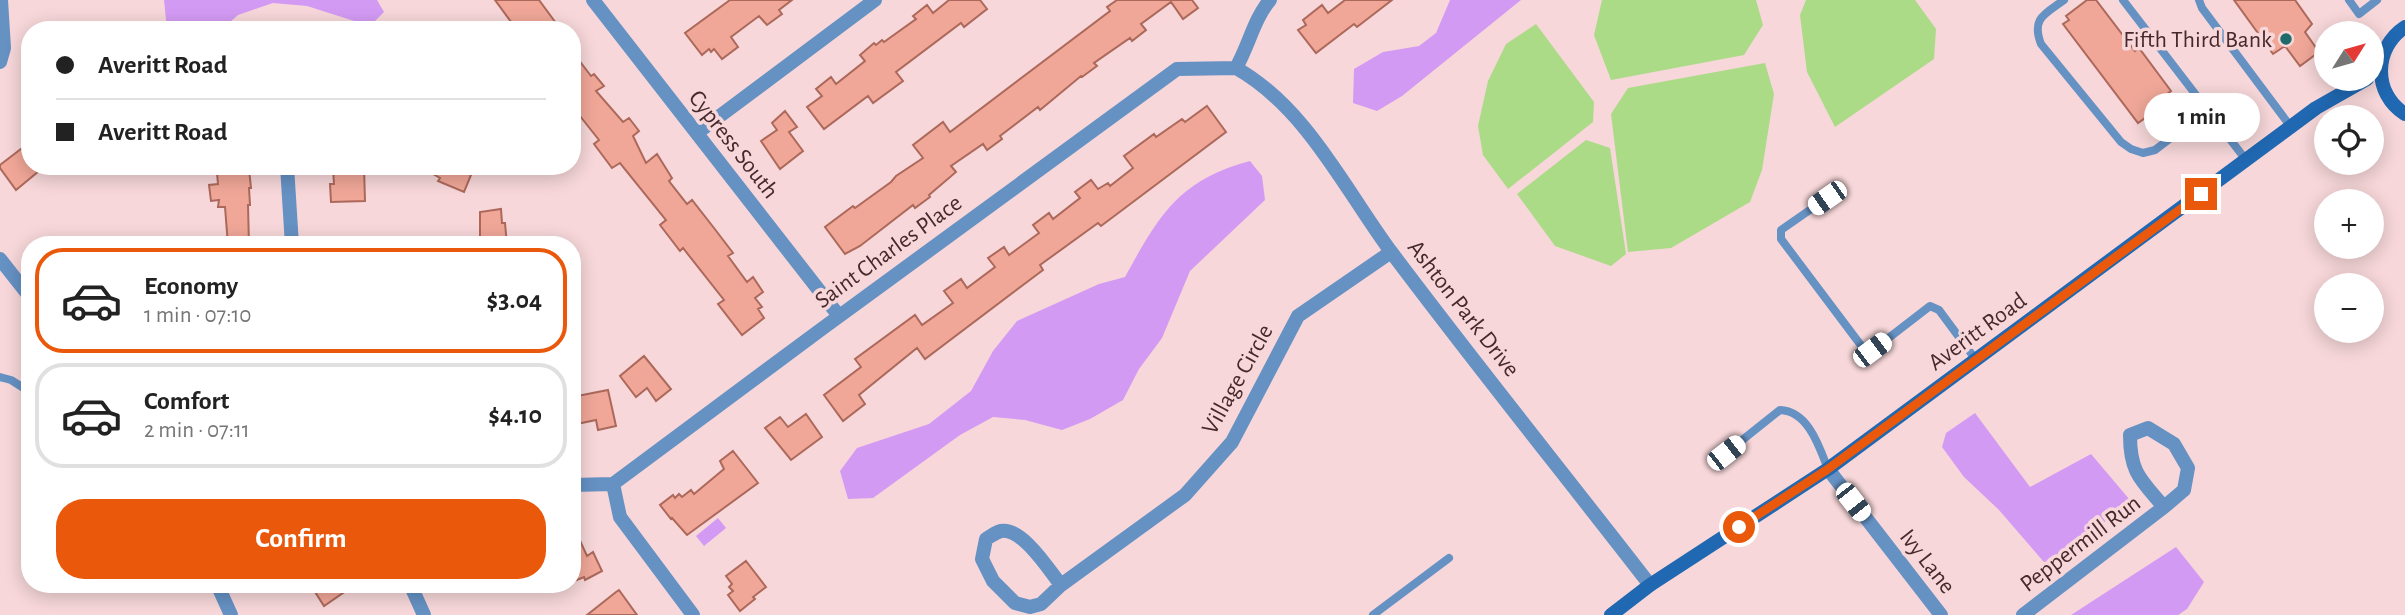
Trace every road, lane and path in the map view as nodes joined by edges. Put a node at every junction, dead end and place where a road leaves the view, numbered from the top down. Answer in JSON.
{"nodes":[{"id":1,"x":1,"y":0,"type":"edge"},
{"id":2,"x":593,"y":0,"type":"edge"},
{"id":3,"x":875,"y":0,"type":"edge"},
{"id":4,"x":1270,"y":0,"type":"edge"},
{"id":5,"x":2064,"y":0,"type":"edge"},
{"id":6,"x":2123,"y":0,"type":"edge"},
{"id":7,"x":2199,"y":0,"type":"edge"},
{"id":8,"x":2349,"y":0,"type":"edge"},
{"id":9,"x":2377,"y":0,"type":"edge"},
{"id":10,"x":2405,"y":27,"type":"edge"},
{"id":11,"x":2384,"y":52,"type":"edge"},
{"id":12,"x":0,"y":62,"type":"edge"},
{"id":13,"x":1236,"y":68,"type":"junction"},
{"id":14,"x":2346,"y":91,"type":"edge"},
{"id":15,"x":2384,"y":91,"type":"edge"},
{"id":16,"x":2207,"y":110,"type":"junction"},
{"id":17,"x":2405,"y":114,"type":"edge"},
{"id":18,"x":2291,"y":127,"type":"junction"},
{"id":19,"x":697,"y":133,"type":"junction"},
{"id":20,"x":2246,"y":160,"type":"junction"},
{"id":21,"x":288,"y":175,"type":"edge"},
{"id":22,"x":1827,"y":198,"type":"dead end"},
{"id":23,"x":291,"y":236,"type":"edge"},
{"id":24,"x":1391,"y":252,"type":"junction"},
{"id":25,"x":0,"y":259,"type":"edge"},
{"id":26,"x":21,"y":286,"type":"edge"},
{"id":27,"x":839,"y":316,"type":"junction"},
{"id":28,"x":1976,"y":360,"type":"junction"},
{"id":29,"x":0,"y":376,"type":"edge"},
{"id":30,"x":21,"y":386,"type":"edge"},
{"id":31,"x":1726,"y":453,"type":"dead end"},
{"id":32,"x":1828,"y":469,"type":"junction"},
{"id":33,"x":613,"y":484,"type":"junction"},
{"id":34,"x":581,"y":485,"type":"edge"},
{"id":35,"x":2164,"y":508,"type":"junction"},
{"id":36,"x":1449,"y":558,"type":"dead end"},
{"id":37,"x":1061,"y":585,"type":"junction"},
{"id":38,"x":1650,"y":585,"type":"junction"},
{"id":39,"x":221,"y":593,"type":"edge"},
{"id":40,"x":414,"y":593,"type":"edge"},
{"id":41,"x":231,"y":615,"type":"edge"},
{"id":42,"x":424,"y":615,"type":"edge"},
{"id":43,"x":693,"y":615,"type":"edge"},
{"id":44,"x":1373,"y":615,"type":"edge"},
{"id":45,"x":1611,"y":615,"type":"edge"},
{"id":46,"x":1941,"y":615,"type":"edge"},
{"id":47,"x":2023,"y":615,"type":"edge"}],
"edges":[{"from":1,"to":12,"type":"street"},
{"from":2,"to":19,"type":"street","name":"Cypress South"},
{"from":3,"to":19,"type":"street"},
{"from":4,"to":13,"type":"street"},
{"from":5,"to":16,"type":"lane"},
{"from":6,"to":16,"type":"lane"},
{"from":7,"to":18,"type":"lane"},
{"from":8,"to":9,"type":"lane"},
{"from":10,"to":11,"type":"street"},
{"from":13,"to":24,"type":"street","name":"Ashton Park Drive"},
{"from":13,"to":27,"type":"street","name":"Saint Charles Place"},
{"from":14,"to":18,"type":"street","name":"Averitt Road"},
{"from":15,"to":17,"type":"street"},
{"from":16,"to":20,"type":"lane"},
{"from":18,"to":20,"type":"street","name":"Averitt Road"},
{"from":19,"to":27,"type":"street","name":"Cypress South"},
{"from":20,"to":28,"type":"street","name":"Averitt Road"},
{"from":21,"to":23,"type":"street"},
{"from":22,"to":28,"type":"lane"},
{"from":24,"to":37,"type":"street","name":"Village Circle"},
{"from":24,"to":38,"type":"street","name":"Ashton Park Drive"},
{"from":25,"to":26,"type":"street"},
{"from":27,"to":33,"type":"street","name":"Saint Charles Place"},
{"from":28,"to":32,"type":"street","name":"Averitt Road"},
{"from":29,"to":30,"type":"lane"},
{"from":31,"to":32,"type":"lane"},
{"from":32,"to":38,"type":"street","name":"Averitt Road"},
{"from":32,"to":46,"type":"street","name":"Ivy Lane"},
{"from":33,"to":34,"type":"street"},
{"from":33,"to":43,"type":"street"},
{"from":35,"to":35,"type":"street","name":"Peppermill Run"},
{"from":35,"to":47,"type":"street","name":"Peppermill Run"},
{"from":36,"to":44,"type":"lane"},
{"from":37,"to":37,"type":"street","name":"Village Circle"},
{"from":38,"to":45,"type":"street","name":"Averitt Road"},
{"from":39,"to":41,"type":"street"},
{"from":40,"to":42,"type":"street"}]}
